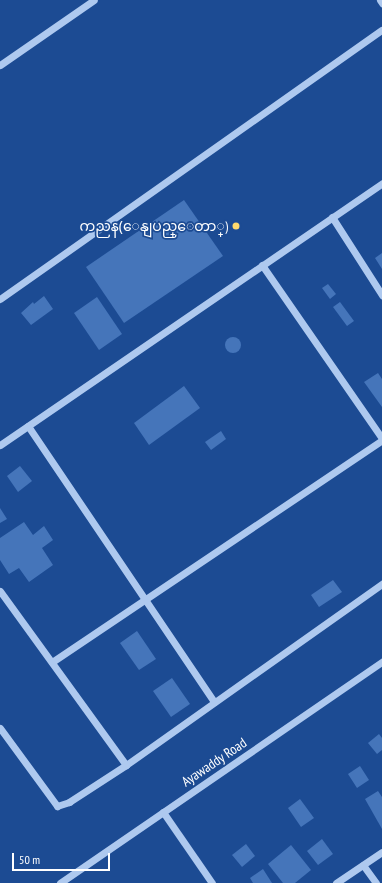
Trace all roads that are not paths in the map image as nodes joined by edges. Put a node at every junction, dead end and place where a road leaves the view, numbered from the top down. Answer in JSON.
{"nodes":[{"id":1,"x":94,"y":0,"type":"edge"},
{"id":2,"x":380,"y":0,"type":"edge"},
{"id":3,"x":382,"y":3,"type":"edge"},
{"id":4,"x":382,"y":30,"type":"edge"},
{"id":5,"x":0,"y":65,"type":"edge"},
{"id":6,"x":382,"y":183,"type":"edge"},
{"id":7,"x":332,"y":217,"type":"junction"},
{"id":8,"x":262,"y":265,"type":"junction"},
{"id":9,"x":382,"y":294,"type":"edge"},
{"id":10,"x":0,"y":299,"type":"edge"},
{"id":11,"x":28,"y":426,"type":"junction"},
{"id":12,"x":382,"y":439,"type":"edge"},
{"id":13,"x":0,"y":445,"type":"edge"},
{"id":14,"x":382,"y":584,"type":"edge"},
{"id":15,"x":0,"y":591,"type":"edge"},
{"id":16,"x":145,"y":600,"type":"junction"},
{"id":17,"x":52,"y":662,"type":"junction"},
{"id":18,"x":382,"y":662,"type":"edge"},
{"id":19,"x":214,"y":702,"type":"junction"},
{"id":20,"x":0,"y":728,"type":"edge"},
{"id":21,"x":126,"y":765,"type":"junction"},
{"id":22,"x":163,"y":812,"type":"junction"},
{"id":23,"x":382,"y":852,"type":"edge"},
{"id":24,"x":363,"y":865,"type":"junction"},
{"id":25,"x":60,"y":883,"type":"edge"},
{"id":26,"x":212,"y":883,"type":"edge"},
{"id":27,"x":336,"y":883,"type":"edge"},
{"id":28,"x":376,"y":883,"type":"edge"}],
"edges":[{"from":1,"to":5,"type":"street"},
{"from":2,"to":3,"type":"street"},
{"from":4,"to":10,"type":"street"},
{"from":6,"to":7,"type":"street"},
{"from":7,"to":8,"type":"street"},
{"from":7,"to":9,"type":"street"},
{"from":8,"to":11,"type":"street"},
{"from":8,"to":12,"type":"street"},
{"from":11,"to":13,"type":"street"},
{"from":11,"to":16,"type":"street"},
{"from":12,"to":16,"type":"street"},
{"from":14,"to":19,"type":"street"},
{"from":15,"to":17,"type":"street"},
{"from":16,"to":17,"type":"street"},
{"from":16,"to":19,"type":"street"},
{"from":17,"to":21,"type":"street"},
{"from":18,"to":22,"type":"street","name":"Ayawaddy Road"},
{"from":19,"to":21,"type":"street"},
{"from":20,"to":21,"type":"street"},
{"from":22,"to":25,"type":"street","name":"Ayawaddy Road"},
{"from":22,"to":26,"type":"street"},
{"from":23,"to":24,"type":"street"},
{"from":24,"to":27,"type":"street"},
{"from":24,"to":28,"type":"street"}]}
